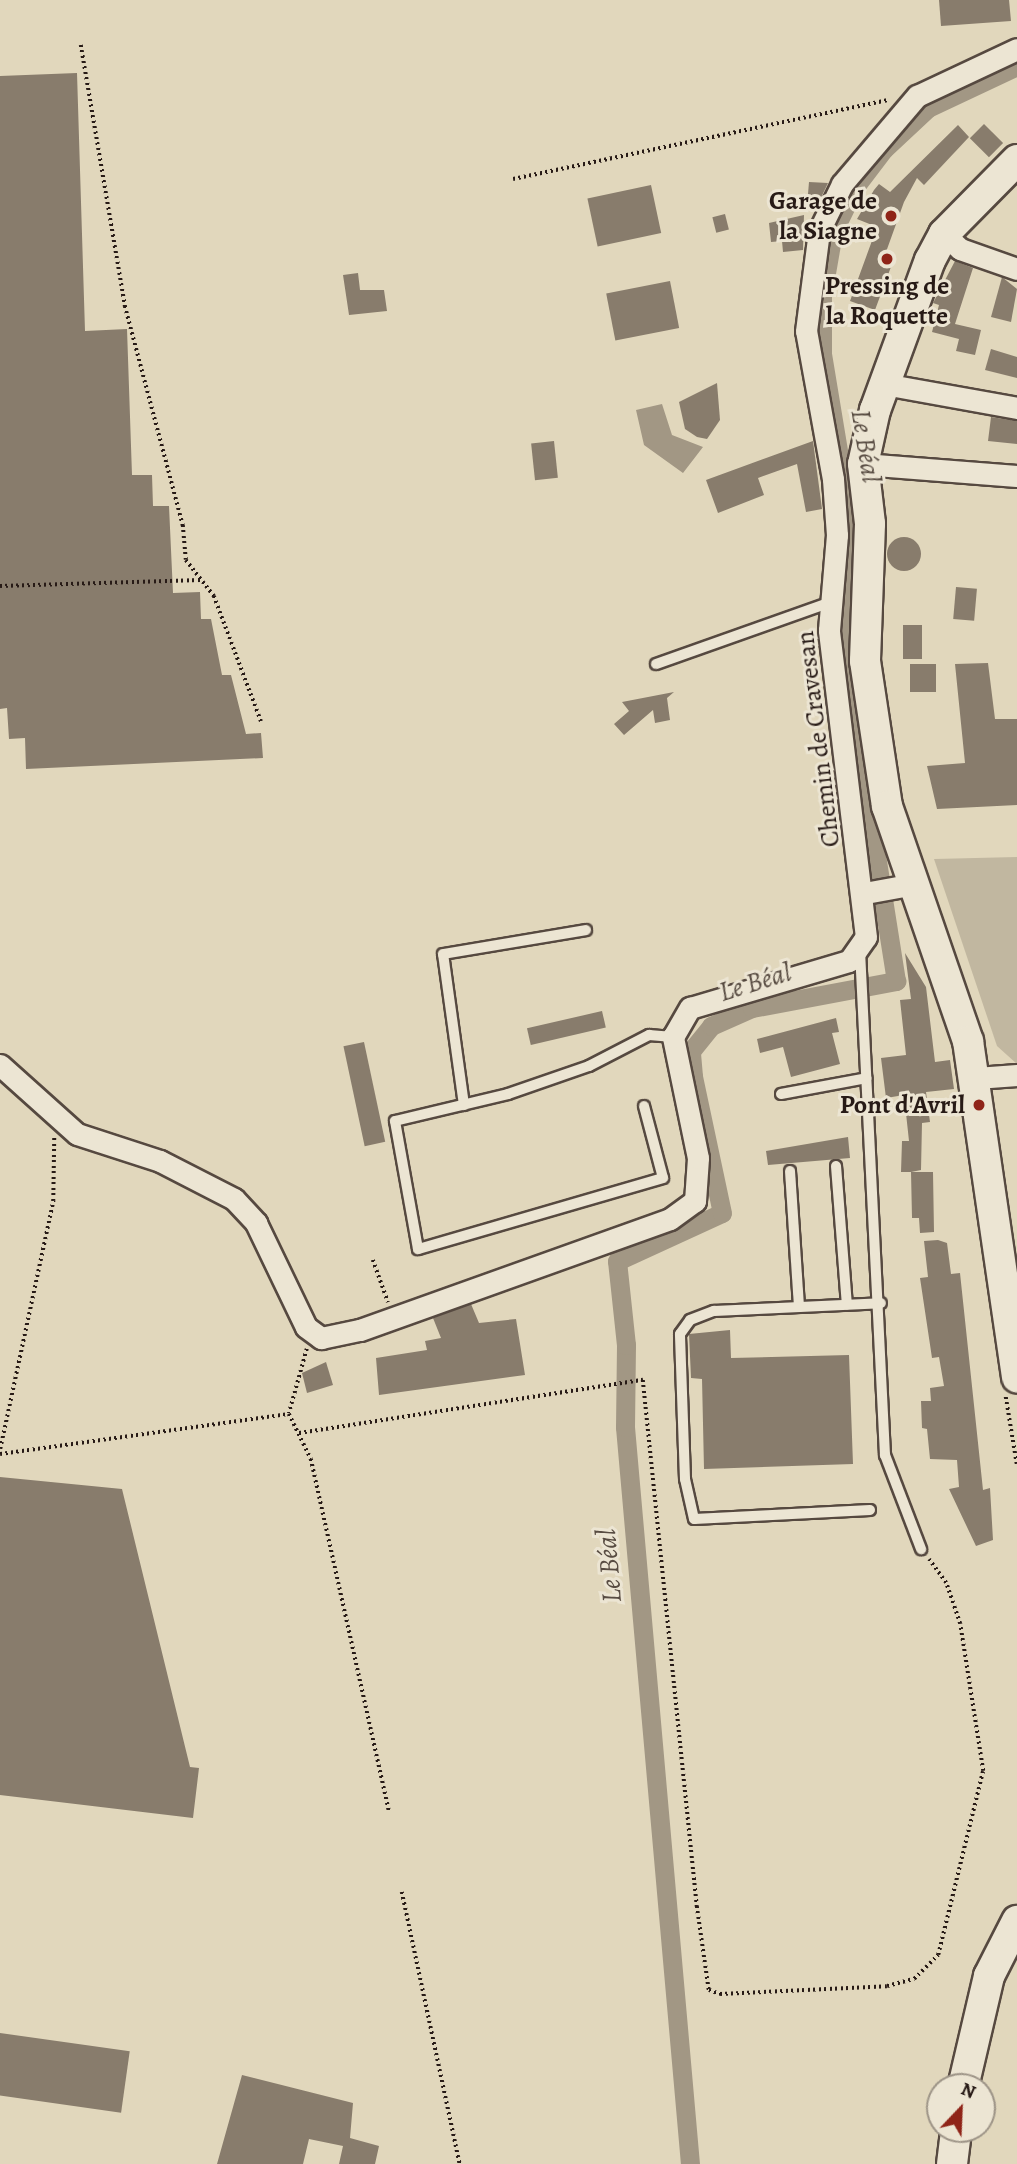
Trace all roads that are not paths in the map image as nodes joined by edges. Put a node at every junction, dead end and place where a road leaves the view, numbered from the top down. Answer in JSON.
{"nodes":[{"id":1,"x":1017,"y":49,"type":"edge"},
{"id":2,"x":1017,"y":160,"type":"edge"},
{"id":3,"x":944,"y":234,"type":"junction"},
{"id":4,"x":1017,"y":269,"type":"edge"},
{"id":5,"x":884,"y":384,"type":"junction"},
{"id":6,"x":1017,"y":408,"type":"edge"},
{"id":7,"x":863,"y":464,"type":"junction"},
{"id":8,"x":1017,"y":476,"type":"edge"},
{"id":9,"x":834,"y":601,"type":"junction"},
{"id":10,"x":656,"y":664,"type":"dead end"},
{"id":11,"x":905,"y":885,"type":"junction"},
{"id":12,"x":869,"y":891,"type":"junction"},
{"id":13,"x":586,"y":930,"type":"dead end"},
{"id":14,"x":860,"y":951,"type":"junction"},
{"id":15,"x":673,"y":1037,"type":"junction"},
{"id":16,"x":0,"y":1065,"type":"edge"},
{"id":17,"x":1017,"y":1074,"type":"edge"},
{"id":18,"x":867,"y":1078,"type":"junction"},
{"id":19,"x":976,"y":1079,"type":"junction"},
{"id":20,"x":781,"y":1094,"type":"dead end"},
{"id":21,"x":464,"y":1105,"type":"junction"},
{"id":22,"x":644,"y":1106,"type":"dead end"},
{"id":23,"x":836,"y":1166,"type":"dead end"},
{"id":24,"x":790,"y":1171,"type":"dead end"},
{"id":25,"x":881,"y":1303,"type":"junction"},
{"id":26,"x":847,"y":1304,"type":"junction"},
{"id":27,"x":799,"y":1307,"type":"junction"},
{"id":28,"x":1017,"y":1377,"type":"edge"},
{"id":29,"x":870,"y":1510,"type":"dead end"},
{"id":30,"x":920,"y":1549,"type":"road end"},
{"id":31,"x":1017,"y":1921,"type":"edge"},
{"id":32,"x":966,"y":2073,"type":"edge"},
{"id":33,"x":954,"y":2143,"type":"edge"},
{"id":34,"x":952,"y":2164,"type":"edge"}],
"edges":[{"from":1,"to":9,"type":"street","name":"Chemin de Cravesan"},
{"from":2,"to":3,"type":"main road"},
{"from":3,"to":4,"type":"street"},
{"from":3,"to":5,"type":"main road"},
{"from":5,"to":6,"type":"street"},
{"from":5,"to":7,"type":"main road"},
{"from":7,"to":8,"type":"street"},
{"from":7,"to":11,"type":"main road"},
{"from":9,"to":10,"type":"lane"},
{"from":9,"to":12,"type":"street","name":"Chemin de Cravesan"},
{"from":11,"to":12,"type":"street"},
{"from":11,"to":19,"type":"main road"},
{"from":12,"to":14,"type":"street","name":"Chemin de Cravesan"},
{"from":13,"to":21,"type":"lane"},
{"from":14,"to":15,"type":"street"},
{"from":14,"to":18,"type":"lane"},
{"from":15,"to":16,"type":"street"},
{"from":15,"to":21,"type":"lane"},
{"from":17,"to":19,"type":"street"},
{"from":18,"to":20,"type":"lane"},
{"from":18,"to":25,"type":"lane"},
{"from":19,"to":28,"type":"main road"},
{"from":21,"to":22,"type":"lane"},
{"from":23,"to":26,"type":"lane"},
{"from":24,"to":27,"type":"lane"},
{"from":25,"to":26,"type":"lane"},
{"from":25,"to":30,"type":"lane"},
{"from":26,"to":27,"type":"lane"},
{"from":27,"to":29,"type":"lane"},
{"from":31,"to":32,"type":"main road"},
{"from":33,"to":34,"type":"main road"}]}
